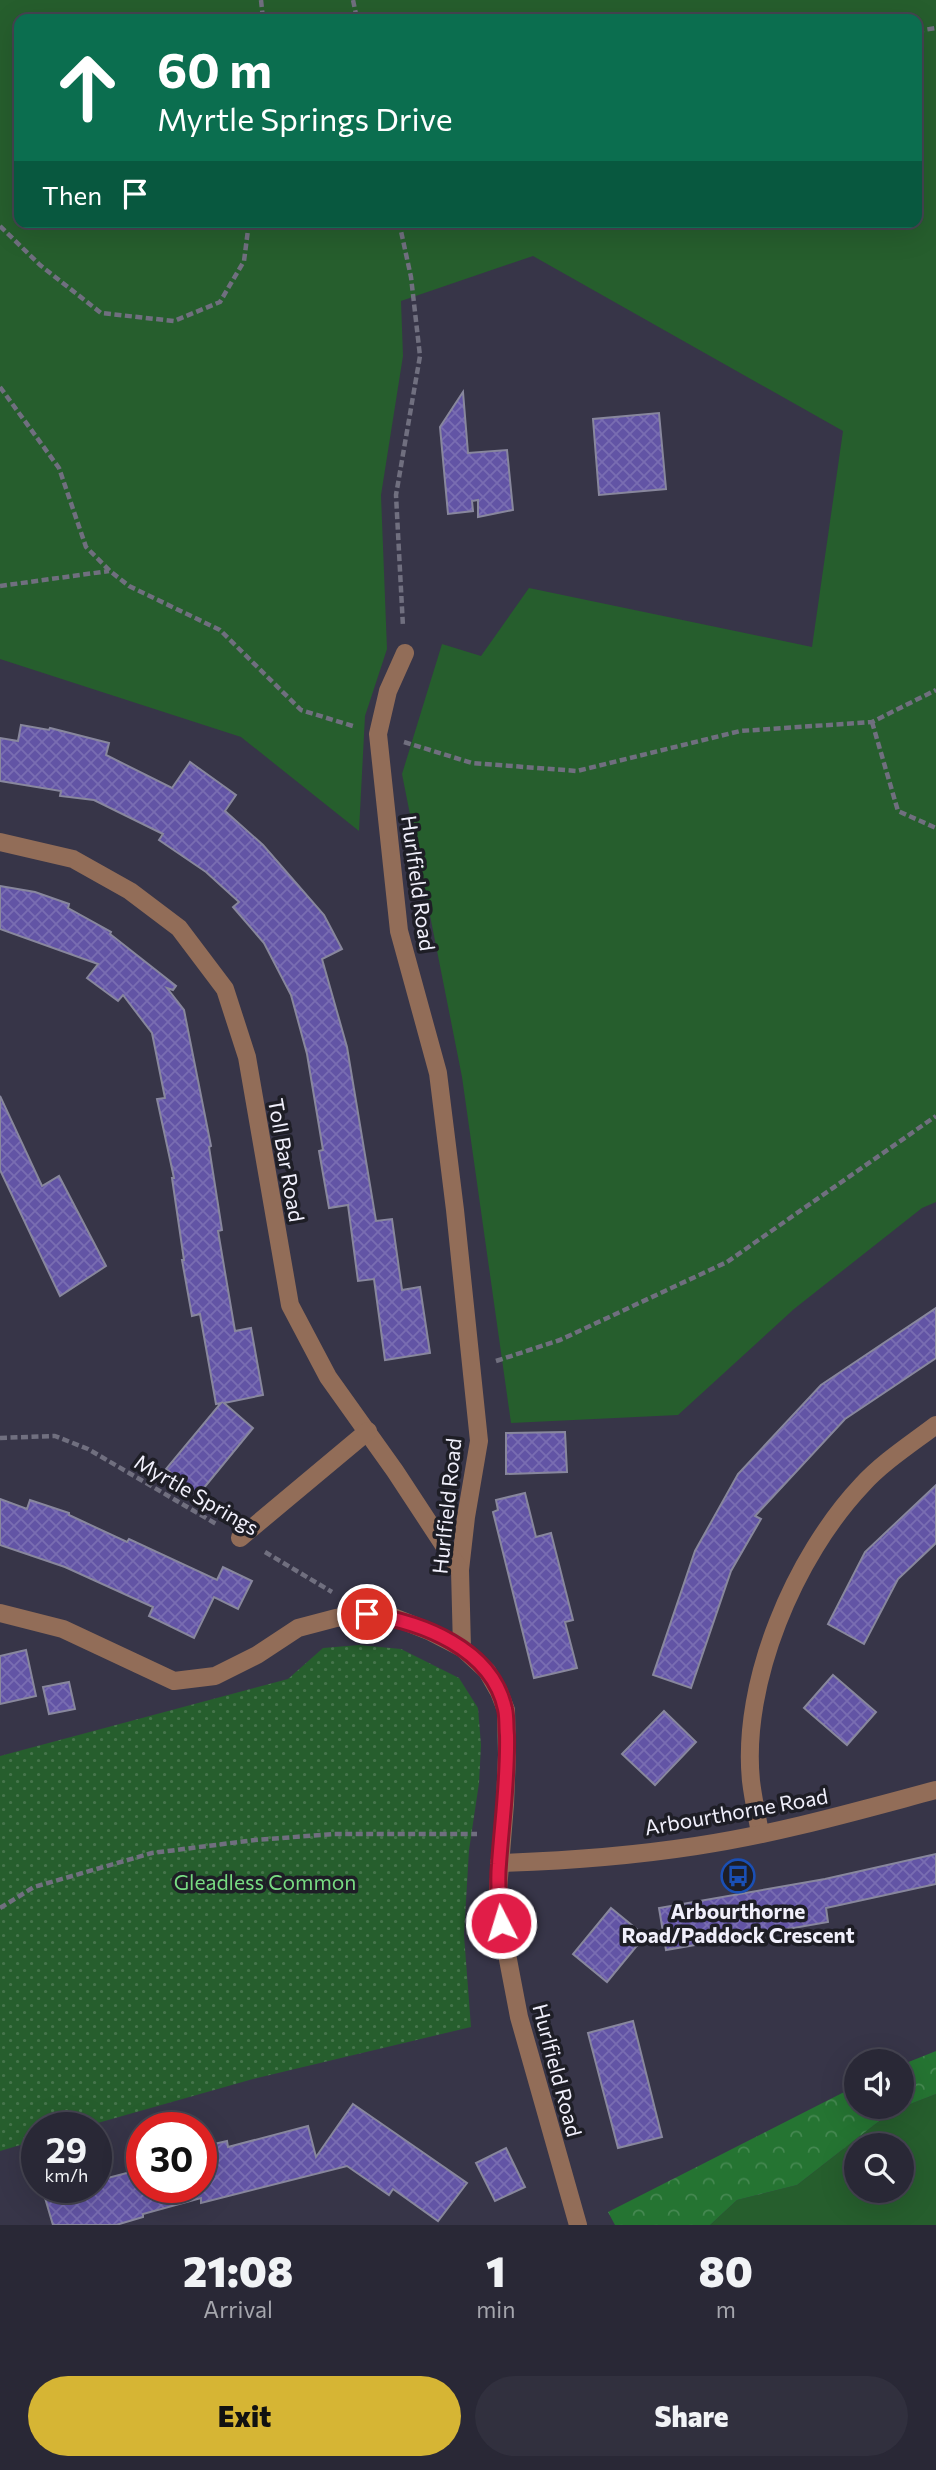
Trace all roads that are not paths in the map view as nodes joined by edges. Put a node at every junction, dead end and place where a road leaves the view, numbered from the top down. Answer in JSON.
{"nodes":[{"id":1,"x":405,"y":653,"type":"road end"},
{"id":2,"x":0,"y":842,"type":"edge"},
{"id":3,"x":936,"y":1425,"type":"edge"},
{"id":4,"x":368,"y":1431,"type":"junction"},
{"id":5,"x":240,"y":1538,"type":"road end"},
{"id":6,"x":460,"y":1570,"type":"junction"},
{"id":7,"x":0,"y":1613,"type":"edge"},
{"id":8,"x":462,"y":1648,"type":"junction"},
{"id":9,"x":936,"y":1790,"type":"edge"},
{"id":10,"x":760,"y":1833,"type":"junction"},
{"id":11,"x":499,"y":1863,"type":"junction"},
{"id":12,"x":578,"y":2225,"type":"edge"}],
"edges":[{"from":1,"to":6,"type":"street","name":"Hurlfield Road"},
{"from":2,"to":4,"type":"street","name":"Toll Bar Road"},
{"from":3,"to":10,"type":"street"},
{"from":4,"to":5,"type":"street"},
{"from":4,"to":6,"type":"street","name":"Toll Bar Road"},
{"from":6,"to":8,"type":"street","name":"Hurlfield Road"},
{"from":7,"to":8,"type":"street"},
{"from":8,"to":11,"type":"street","name":"Hurlfield Road"},
{"from":9,"to":10,"type":"street","name":"Arbourthorne Road"},
{"from":10,"to":11,"type":"street","name":"Arbourthorne Road"},
{"from":11,"to":12,"type":"street","name":"Hurlfield Road"}]}
